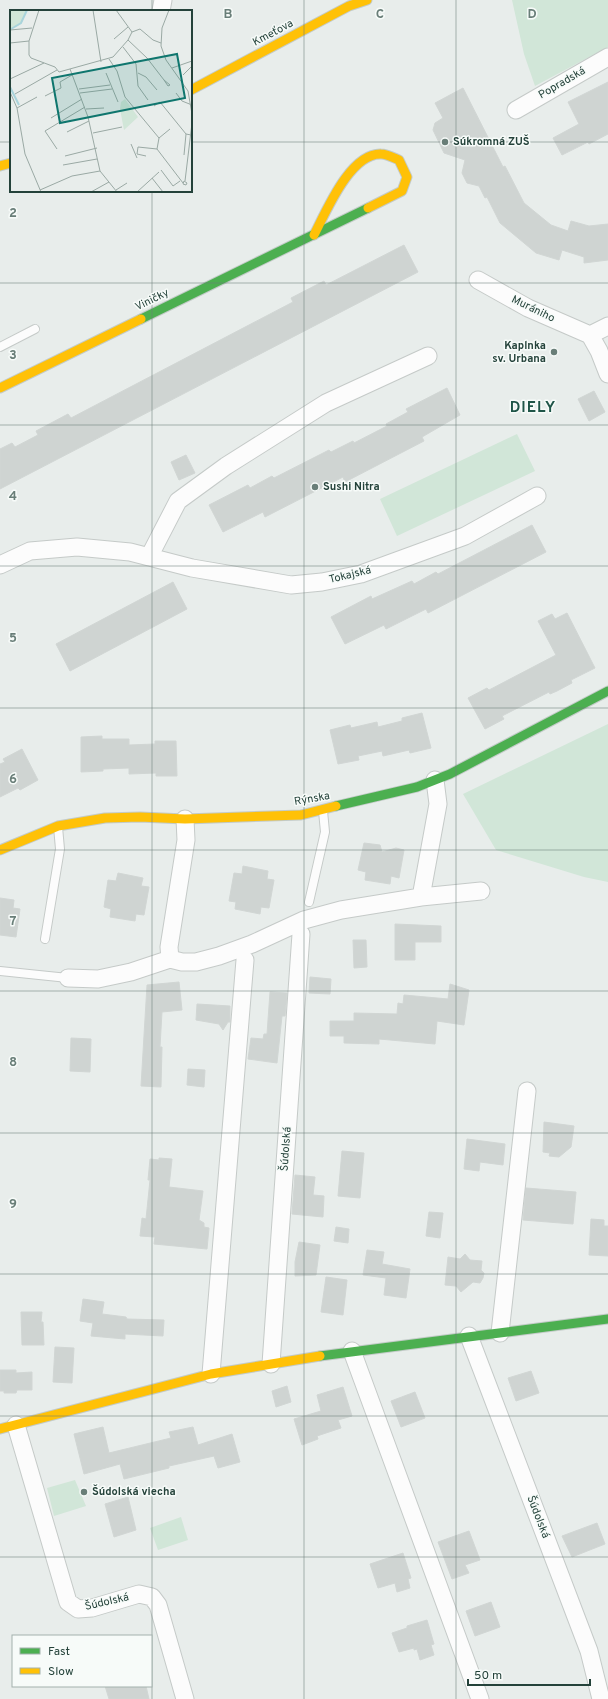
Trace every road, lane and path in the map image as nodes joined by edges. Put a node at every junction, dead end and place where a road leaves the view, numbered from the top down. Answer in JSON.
{"nodes":[{"id":1,"x":163,"y":0,"type":"edge"},
{"id":2,"x":367,"y":0,"type":"edge"},
{"id":3,"x":161,"y":10,"type":"edge"},
{"id":4,"x":608,"y":57,"type":"edge"},
{"id":5,"x":192,"y":89,"type":"edge"},
{"id":6,"x":516,"y":110,"type":"dead end"},
{"id":7,"x":10,"y":162,"type":"edge"},
{"id":8,"x":0,"y":166,"type":"edge"},
{"id":9,"x":314,"y":235,"type":"junction"},
{"id":10,"x":478,"y":280,"type":"dead end"},
{"id":11,"x":608,"y":326,"type":"edge"},
{"id":12,"x":35,"y":329,"type":"dead end"},
{"id":13,"x":590,"y":335,"type":"junction"},
{"id":14,"x":0,"y":347,"type":"edge"},
{"id":15,"x":428,"y":356,"type":"dead end"},
{"id":16,"x":608,"y":374,"type":"edge"},
{"id":17,"x":0,"y":388,"type":"edge"},
{"id":18,"x":537,"y":496,"type":"dead end"},
{"id":19,"x":149,"y":557,"type":"junction"},
{"id":20,"x":0,"y":565,"type":"edge"},
{"id":21,"x":608,"y":691,"type":"edge"},
{"id":22,"x":435,"y":780,"type":"junction"},
{"id":23,"x":323,"y":810,"type":"junction"},
{"id":24,"x":185,"y":819,"type":"junction"},
{"id":25,"x":58,"y":826,"type":"junction"},
{"id":26,"x":0,"y":850,"type":"edge"},
{"id":27,"x":481,"y":891,"type":"dead end"},
{"id":28,"x":421,"y":897,"type":"junction"},
{"id":29,"x":309,"y":902,"type":"dead end"},
{"id":30,"x":301,"y":934,"type":"dead end"},
{"id":31,"x":45,"y":939,"type":"dead end"},
{"id":32,"x":170,"y":959,"type":"junction"},
{"id":33,"x":245,"y":960,"type":"dead end"},
{"id":34,"x":0,"y":971,"type":"edge"},
{"id":35,"x":68,"y":978,"type":"joint"},
{"id":36,"x":527,"y":1091,"type":"dead end"},
{"id":37,"x":608,"y":1319,"type":"edge"},
{"id":38,"x":500,"y":1333,"type":"junction"},
{"id":39,"x":469,"y":1336,"type":"junction"},
{"id":40,"x":352,"y":1351,"type":"junction"},
{"id":41,"x":271,"y":1364,"type":"junction"},
{"id":42,"x":211,"y":1374,"type":"junction"},
{"id":43,"x":8,"y":1427,"type":"edge"},
{"id":44,"x":185,"y":1699,"type":"edge"},
{"id":45,"x":480,"y":1699,"type":"edge"},
{"id":46,"x":601,"y":1699,"type":"edge"}],
"edges":[{"from":1,"to":3,"type":"street"},
{"from":2,"to":5,"type":"street","name":"Kmeťova"},
{"from":4,"to":6,"type":"street","name":"Popradská"},
{"from":7,"to":8,"type":"street"},
{"from":9,"to":9,"type":"street","name":"Viničky"},
{"from":9,"to":17,"type":"street","name":"Viničky"},
{"from":10,"to":13,"type":"street","name":"Murániho"},
{"from":11,"to":13,"type":"street"},
{"from":12,"to":14,"type":"lane"},
{"from":13,"to":16,"type":"street"},
{"from":15,"to":19,"type":"street"},
{"from":18,"to":19,"type":"street","name":"Tokajská"},
{"from":19,"to":20,"type":"street","name":"Tokajská"},
{"from":21,"to":22,"type":"street","name":"Rýnska"},
{"from":22,"to":23,"type":"street","name":"Rýnska"},
{"from":22,"to":28,"type":"street"},
{"from":23,"to":24,"type":"street","name":"Rýnska"},
{"from":23,"to":29,"type":"lane"},
{"from":24,"to":25,"type":"street","name":"Rýnska"},
{"from":24,"to":32,"type":"street"},
{"from":25,"to":26,"type":"street","name":"Rýnska"},
{"from":25,"to":31,"type":"lane"},
{"from":27,"to":28,"type":"street"},
{"from":28,"to":32,"type":"street"},
{"from":30,"to":41,"type":"street","name":"Šúdolská"},
{"from":32,"to":35,"type":"street"},
{"from":33,"to":42,"type":"street"},
{"from":34,"to":35,"type":"lane"},
{"from":36,"to":38,"type":"street"},
{"from":37,"to":38,"type":"street","name":"Šúdolská"},
{"from":38,"to":39,"type":"street","name":"Šúdolská"},
{"from":39,"to":40,"type":"street","name":"Šúdolská"},
{"from":39,"to":46,"type":"street","name":"Šúdolská"},
{"from":40,"to":41,"type":"street","name":"Šúdolská"},
{"from":40,"to":45,"type":"street"},
{"from":41,"to":42,"type":"street","name":"Šúdolská"},
{"from":42,"to":43,"type":"street","name":"Šúdolská"},
{"from":43,"to":44,"type":"street","name":"Šúdolská"}]}
